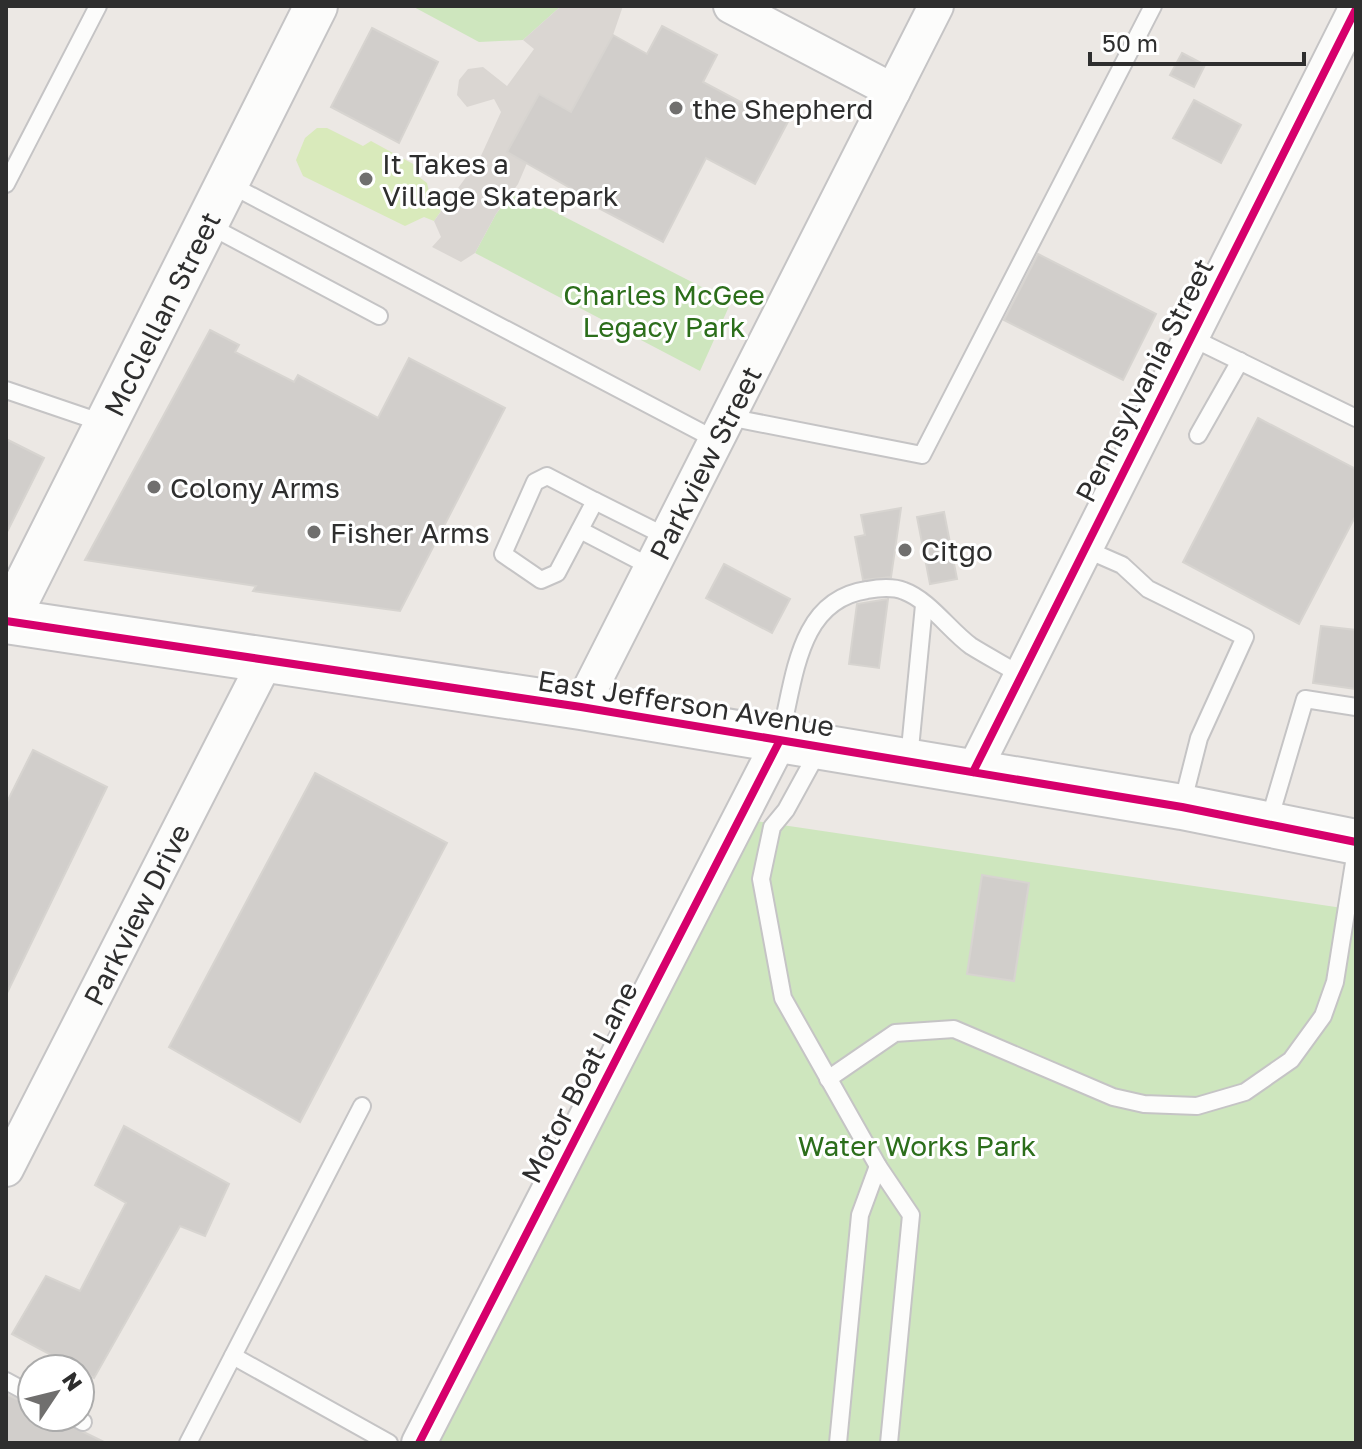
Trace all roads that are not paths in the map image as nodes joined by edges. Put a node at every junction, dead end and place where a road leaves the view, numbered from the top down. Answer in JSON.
{"nodes":[{"id":1,"x":98,"y":6,"type":"edge"},
{"id":2,"x":316,"y":6,"type":"edge"},
{"id":3,"x":731,"y":6,"type":"edge"},
{"id":4,"x":936,"y":6,"type":"edge"},
{"id":5,"x":1153,"y":6,"type":"edge"},
{"id":6,"x":1356,"y":9,"type":"edge"},
{"id":7,"x":893,"y":91,"type":"junction"},
{"id":8,"x":227,"y":183,"type":"junction"},
{"id":9,"x":6,"y":184,"type":"edge"},
{"id":10,"x":206,"y":224,"type":"junction"},
{"id":11,"x":379,"y":316,"type":"dead end"},
{"id":12,"x":1190,"y":337,"type":"junction"},
{"id":13,"x":1240,"y":361,"type":"junction"},
{"id":14,"x":6,"y":390,"type":"edge"},
{"id":15,"x":1356,"y":418,"type":"edge"},
{"id":16,"x":106,"y":424,"type":"junction"},
{"id":17,"x":722,"y":428,"type":"junction"},
{"id":18,"x":1198,"y":435,"type":"dead end"},
{"id":19,"x":595,"y":501,"type":"junction"},
{"id":20,"x":580,"y":530,"type":"junction"},
{"id":21,"x":667,"y":537,"type":"junction"},
{"id":22,"x":1083,"y":548,"type":"junction"},
{"id":23,"x":651,"y":567,"type":"junction"},
{"id":24,"x":924,"y":605,"type":"junction"},
{"id":25,"x":7,"y":621,"type":"edge"},
{"id":26,"x":266,"y":660,"type":"junction"},
{"id":27,"x":1019,"y":674,"type":"junction"},
{"id":28,"x":581,"y":707,"type":"junction"},
{"id":29,"x":1356,"y":707,"type":"edge"},
{"id":30,"x":800,"y":744,"type":"junction"},
{"id":31,"x":909,"y":761,"type":"junction"},
{"id":32,"x":973,"y":772,"type":"junction"},
{"id":33,"x":1182,"y":807,"type":"junction"},
{"id":34,"x":1268,"y":824,"type":"junction"},
{"id":35,"x":1356,"y":842,"type":"edge"},
{"id":36,"x":1356,"y":850,"type":"edge"},
{"id":37,"x":828,"y":1079,"type":"junction"},
{"id":38,"x":362,"y":1106,"type":"dead end"},
{"id":39,"x":878,"y":1166,"type":"junction"},
{"id":40,"x":6,"y":1169,"type":"edge"},
{"id":41,"x":233,"y":1356,"type":"junction"},
{"id":42,"x":188,"y":1443,"type":"edge"},
{"id":43,"x":389,"y":1443,"type":"edge"},
{"id":44,"x":419,"y":1443,"type":"edge"},
{"id":45,"x":838,"y":1443,"type":"edge"},
{"id":46,"x":889,"y":1443,"type":"edge"}],
"edges":[{"from":1,"to":9,"type":"lane"},
{"from":2,"to":8,"type":"street","name":"McClellan Street"},
{"from":3,"to":7,"type":"street"},
{"from":4,"to":7,"type":"street","name":"Parkview Street"},
{"from":5,"to":17,"type":"lane"},
{"from":6,"to":12,"type":"street","name":"Pennsylvania Street"},
{"from":7,"to":17,"type":"street","name":"Parkview Street"},
{"from":8,"to":10,"type":"street","name":"McClellan Street"},
{"from":8,"to":17,"type":"lane"},
{"from":10,"to":11,"type":"lane"},
{"from":10,"to":16,"type":"street","name":"McClellan Street"},
{"from":12,"to":13,"type":"lane"},
{"from":12,"to":22,"type":"street","name":"Pennsylvania Street"},
{"from":13,"to":15,"type":"lane"},
{"from":13,"to":18,"type":"lane"},
{"from":14,"to":16,"type":"lane"},
{"from":16,"to":25,"type":"street","name":"McClellan Street"},
{"from":17,"to":21,"type":"street","name":"Parkview Street"},
{"from":19,"to":20,"type":"lane"},
{"from":19,"to":20,"type":"lane"},
{"from":19,"to":21,"type":"lane"},
{"from":20,"to":23,"type":"lane"},
{"from":21,"to":23,"type":"street","name":"Parkview Street"},
{"from":22,"to":27,"type":"street","name":"Pennsylvania Street"},
{"from":22,"to":33,"type":"lane"},
{"from":23,"to":28,"type":"street","name":"Parkview Street"},
{"from":24,"to":27,"type":"lane"},
{"from":24,"to":30,"type":"lane"},
{"from":24,"to":31,"type":"lane"},
{"from":25,"to":26,"type":"main road","name":"East Jefferson Avenue"},
{"from":26,"to":28,"type":"main road","name":"East Jefferson Avenue"},
{"from":26,"to":40,"type":"street","name":"Parkview Drive"},
{"from":27,"to":32,"type":"street","name":"Pennsylvania Street"},
{"from":28,"to":30,"type":"main road","name":"East Jefferson Avenue"},
{"from":29,"to":34,"type":"lane"},
{"from":30,"to":31,"type":"main road","name":"East Jefferson Avenue"},
{"from":30,"to":37,"type":"lane"},
{"from":30,"to":44,"type":"street","name":"Motor Boat Lane"},
{"from":31,"to":32,"type":"main road","name":"East Jefferson Avenue"},
{"from":32,"to":33,"type":"main road","name":"East Jefferson Avenue"},
{"from":33,"to":34,"type":"main road","name":"East Jefferson Avenue"},
{"from":34,"to":35,"type":"main road","name":"East Jefferson Avenue"},
{"from":36,"to":37,"type":"lane"},
{"from":37,"to":39,"type":"lane"},
{"from":38,"to":41,"type":"lane"},
{"from":39,"to":45,"type":"lane"},
{"from":39,"to":46,"type":"lane"},
{"from":41,"to":42,"type":"lane"},
{"from":41,"to":43,"type":"lane"}]}
